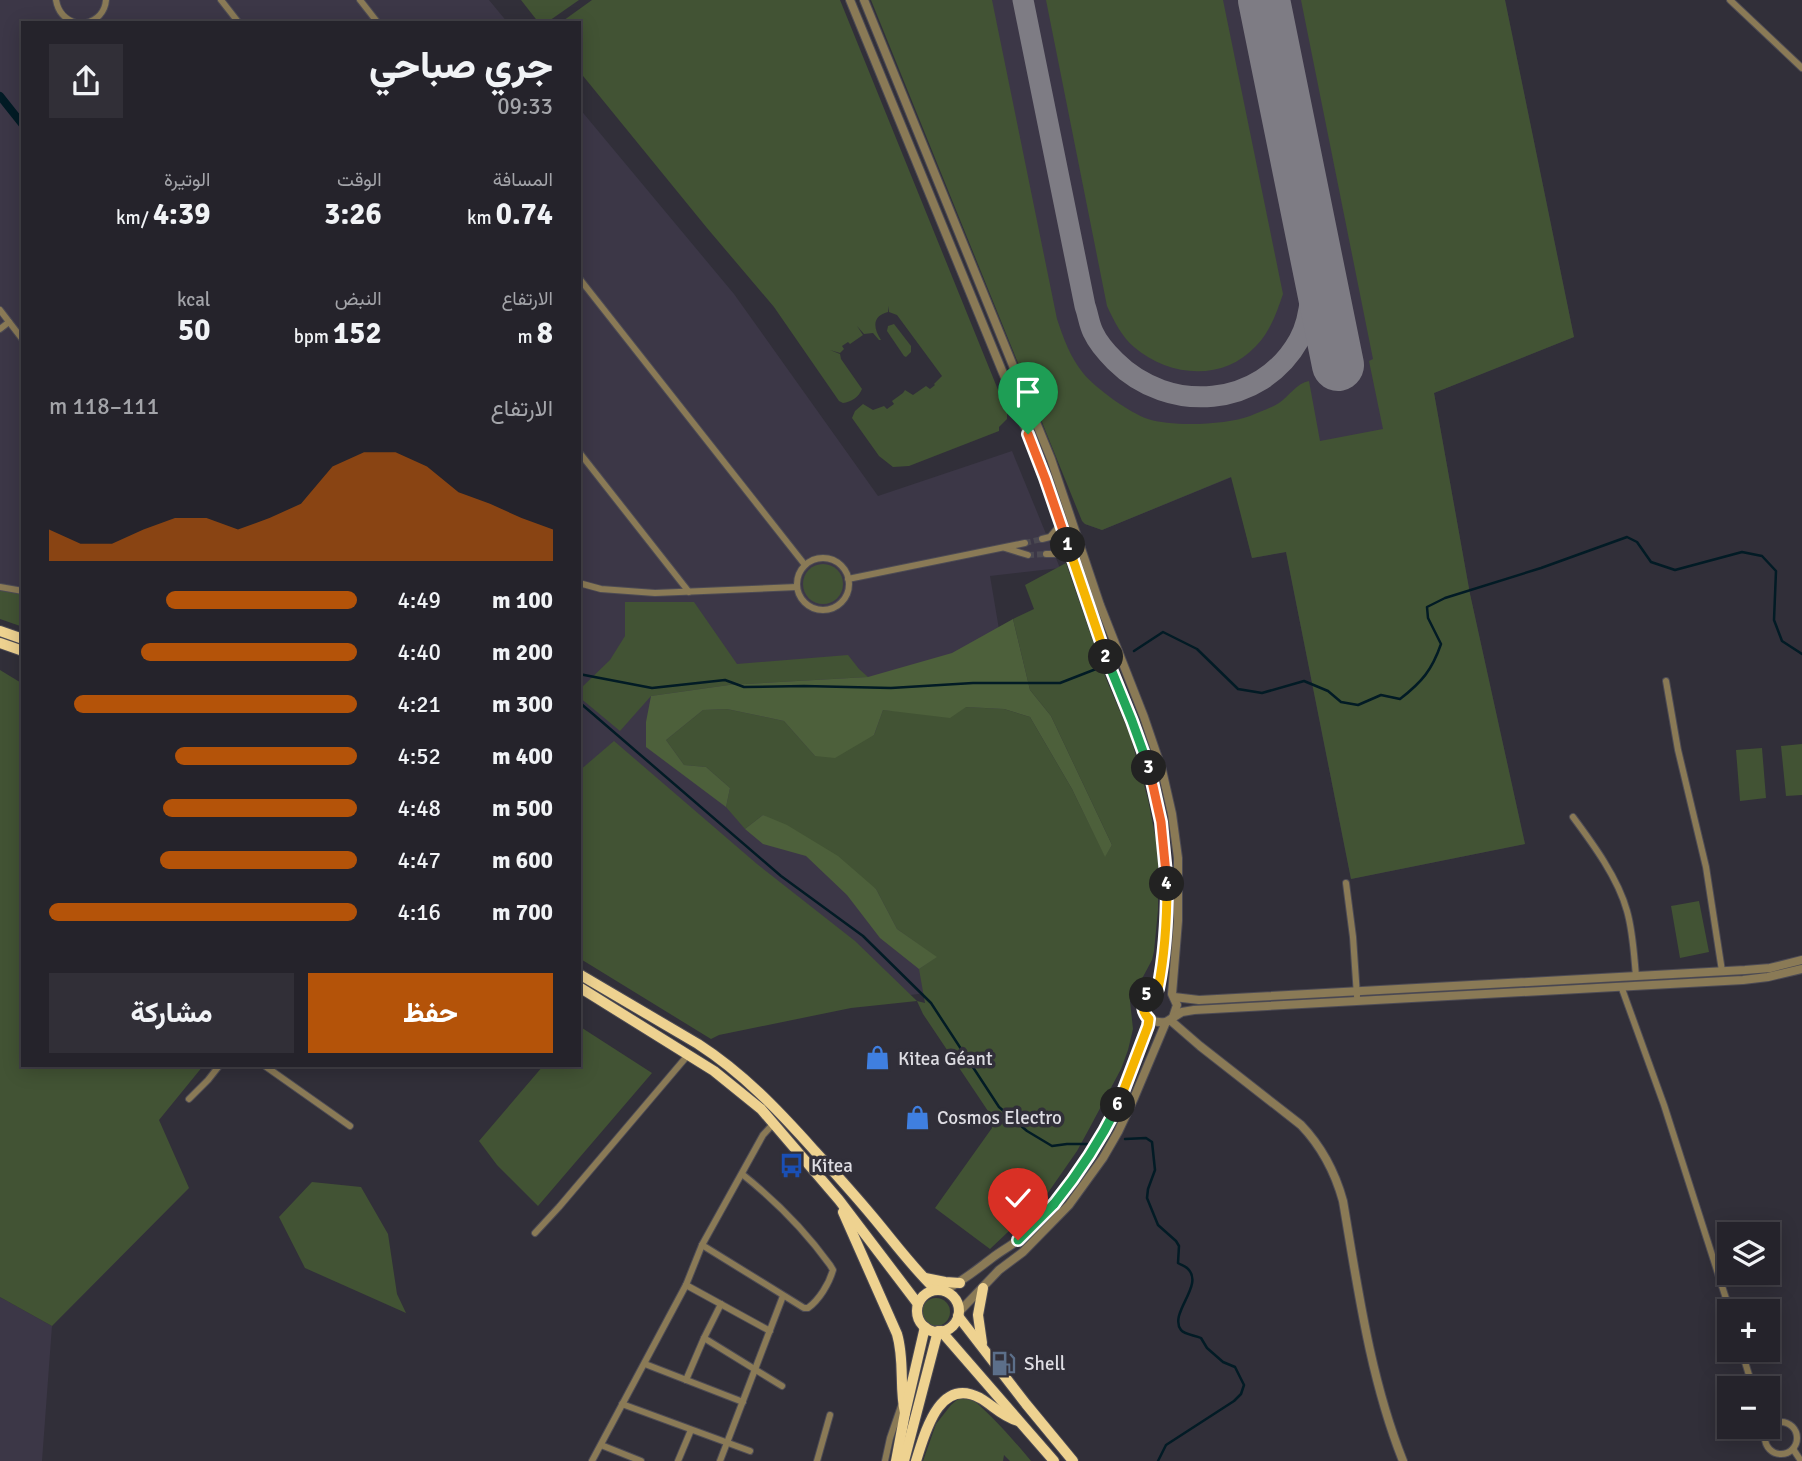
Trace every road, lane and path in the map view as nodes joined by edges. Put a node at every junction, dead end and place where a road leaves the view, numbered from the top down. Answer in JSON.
{"nodes":[{"id":1,"x":56,"y":0,"type":"edge"},
{"id":2,"x":106,"y":0,"type":"edge"},
{"id":3,"x":221,"y":0,"type":"edge"},
{"id":4,"x":360,"y":0,"type":"edge"},
{"id":5,"x":850,"y":0,"type":"edge"},
{"id":6,"x":864,"y":0,"type":"edge"},
{"id":7,"x":1730,"y":0,"type":"edge"},
{"id":8,"x":98,"y":20,"type":"edge"},
{"id":9,"x":71,"y":21,"type":"edge"},
{"id":10,"x":237,"y":21,"type":"edge"},
{"id":11,"x":376,"y":21,"type":"edge"},
{"id":12,"x":1802,"y":68,"type":"edge"},
{"id":13,"x":581,"y":281,"type":"edge"},
{"id":14,"x":0,"y":310,"type":"edge"},
{"id":15,"x":9,"y":322,"type":"junction"},
{"id":16,"x":0,"y":329,"type":"edge"},
{"id":17,"x":21,"y":337,"type":"edge"},
{"id":18,"x":1033,"y":416,"type":"junction"},
{"id":19,"x":1023,"y":421,"type":"junction"},
{"id":20,"x":1038,"y":429,"type":"junction"},
{"id":21,"x":1028,"y":434,"type":"junction"},
{"id":22,"x":581,"y":455,"type":"edge"},
{"id":23,"x":1061,"y":524,"type":"junction"},
{"id":24,"x":1025,"y":543,"type":"tunnel mouth"},
{"id":25,"x":1004,"y":547,"type":"junction"},
{"id":26,"x":1068,"y":547,"type":"junction"},
{"id":27,"x":1046,"y":554,"type":"tunnel mouth"},
{"id":28,"x":1028,"y":555,"type":"tunnel mouth"},
{"id":29,"x":1072,"y":559,"type":"junction"},
{"id":30,"x":805,"y":565,"type":"junction"},
{"id":31,"x":848,"y":579,"type":"junction"},
{"id":32,"x":581,"y":584,"type":"edge"},
{"id":33,"x":0,"y":587,"type":"edge"},
{"id":34,"x":797,"y":587,"type":"junction"},
{"id":35,"x":21,"y":591,"type":"edge"},
{"id":36,"x":690,"y":592,"type":"junction"},
{"id":37,"x":0,"y":631,"type":"edge"},
{"id":38,"x":21,"y":638,"type":"edge"},
{"id":39,"x":0,"y":643,"type":"edge"},
{"id":40,"x":21,"y":650,"type":"edge"},
{"id":41,"x":1666,"y":681,"type":"dead end"},
{"id":42,"x":1573,"y":817,"type":"dead end"},
{"id":43,"x":1346,"y":883,"type":"dead end"},
{"id":44,"x":1802,"y":960,"type":"edge"},
{"id":45,"x":1802,"y":969,"type":"edge"},
{"id":46,"x":1722,"y":971,"type":"junction"},
{"id":47,"x":581,"y":975,"type":"edge"},
{"id":48,"x":1636,"y":976,"type":"junction"},
{"id":49,"x":1621,"y":986,"type":"junction"},
{"id":50,"x":581,"y":988,"type":"edge"},
{"id":51,"x":1158,"y":989,"type":"junction"},
{"id":52,"x":1356,"y":991,"type":"junction"},
{"id":53,"x":1173,"y":995,"type":"junction"},
{"id":54,"x":1357,"y":1001,"type":"junction"},
{"id":55,"x":1149,"y":1019,"type":"junction"},
{"id":56,"x":1169,"y":1020,"type":"junction"},
{"id":57,"x":688,"y":1055,"type":"junction"},
{"id":58,"x":218,"y":1067,"type":"edge"},
{"id":59,"x":266,"y":1067,"type":"edge"},
{"id":60,"x":189,"y":1099,"type":"dead end"},
{"id":61,"x":774,"y":1123,"type":"junction"},
{"id":62,"x":350,"y":1126,"type":"dead end"},
{"id":63,"x":742,"y":1174,"type":"junction"},
{"id":64,"x":839,"y":1200,"type":"junction"},
{"id":65,"x":535,"y":1233,"type":"dead end"},
{"id":66,"x":702,"y":1245,"type":"junction"},
{"id":67,"x":923,"y":1278,"type":"junction"},
{"id":68,"x":960,"y":1283,"type":"junction"},
{"id":69,"x":686,"y":1285,"type":"junction"},
{"id":70,"x":983,"y":1289,"type":"junction"},
{"id":71,"x":940,"y":1290,"type":"junction"},
{"id":72,"x":783,"y":1296,"type":"junction"},
{"id":73,"x":1726,"y":1299,"type":"edge"},
{"id":74,"x":721,"y":1304,"type":"junction"},
{"id":75,"x":918,"y":1304,"type":"junction"},
{"id":76,"x":958,"y":1315,"type":"junction"},
{"id":77,"x":925,"y":1327,"type":"junction"},
{"id":78,"x":770,"y":1331,"type":"junction"},
{"id":79,"x":939,"y":1331,"type":"junction"},
{"id":80,"x":704,"y":1338,"type":"junction"},
{"id":81,"x":984,"y":1349,"type":"junction"},
{"id":82,"x":645,"y":1364,"type":"junction"},
{"id":83,"x":756,"y":1369,"type":"junction"},
{"id":84,"x":686,"y":1380,"type":"junction"},
{"id":85,"x":782,"y":1386,"type":"dead end"},
{"id":86,"x":743,"y":1402,"type":"junction"},
{"id":87,"x":902,"y":1402,"type":"junction"},
{"id":88,"x":622,"y":1404,"type":"junction"},
{"id":89,"x":905,"y":1413,"type":"junction"},
{"id":90,"x":830,"y":1415,"type":"dead end"},
{"id":91,"x":1021,"y":1422,"type":"junction"},
{"id":92,"x":1780,"y":1422,"type":"edge"},
{"id":93,"x":691,"y":1430,"type":"junction"},
{"id":94,"x":1766,"y":1439,"type":"edge"},
{"id":95,"x":727,"y":1443,"type":"junction"},
{"id":96,"x":600,"y":1445,"type":"junction"},
{"id":97,"x":1769,"y":1449,"type":"junction"},
{"id":98,"x":1791,"y":1450,"type":"junction"},
{"id":99,"x":750,"y":1451,"type":"dead end"},
{"id":100,"x":592,"y":1461,"type":"edge"},
{"id":101,"x":641,"y":1461,"type":"edge"},
{"id":102,"x":678,"y":1461,"type":"edge"},
{"id":103,"x":720,"y":1461,"type":"edge"},
{"id":104,"x":817,"y":1461,"type":"edge"},
{"id":105,"x":885,"y":1461,"type":"edge"},
{"id":106,"x":896,"y":1461,"type":"edge"},
{"id":107,"x":904,"y":1461,"type":"edge"},
{"id":108,"x":916,"y":1461,"type":"edge"},
{"id":109,"x":1054,"y":1461,"type":"edge"},
{"id":110,"x":1073,"y":1461,"type":"edge"},
{"id":111,"x":1403,"y":1461,"type":"edge"},
{"id":112,"x":1774,"y":1461,"type":"edge"},
{"id":113,"x":1781,"y":1461,"type":"edge"},
{"id":114,"x":1801,"y":1461,"type":"edge"}],
"edges":[{"from":1,"to":9,"type":"street"},
{"from":2,"to":8,"type":"street"},
{"from":3,"to":10,"type":"street"},
{"from":4,"to":11,"type":"street"},
{"from":5,"to":19,"type":"street"},
{"from":6,"to":18,"type":"street"},
{"from":7,"to":12,"type":"street"},
{"from":13,"to":30,"type":"street"},
{"from":14,"to":15,"type":"street"},
{"from":15,"to":16,"type":"street"},
{"from":15,"to":17,"type":"street"},
{"from":18,"to":19,"type":"street"},
{"from":18,"to":20,"type":"street"},
{"from":19,"to":21,"type":"street"},
{"from":20,"to":21,"type":"street"},
{"from":20,"to":53,"type":"street"},
{"from":21,"to":23,"type":"street"},
{"from":22,"to":36,"type":"street"},
{"from":23,"to":26,"type":"street"},
{"from":23,"to":26,"type":"street"},
{"from":24,"to":25,"type":"street"},
{"from":25,"to":28,"type":"street"},
{"from":25,"to":31,"type":"street"},
{"from":26,"to":29,"type":"street"},
{"from":27,"to":29,"type":"street"},
{"from":29,"to":51,"type":"street"},
{"from":30,"to":31,"type":"street"},
{"from":30,"to":34,"type":"street"},
{"from":31,"to":34,"type":"street"},
{"from":32,"to":36,"type":"street"},
{"from":33,"to":35,"type":"street"},
{"from":34,"to":36,"type":"street"},
{"from":37,"to":38,"type":"highway"},
{"from":39,"to":40,"type":"highway"},
{"from":41,"to":46,"type":"street"},
{"from":42,"to":48,"type":"street"},
{"from":43,"to":52,"type":"street"},
{"from":44,"to":46,"type":"street"},
{"from":45,"to":49,"type":"street"},
{"from":46,"to":48,"type":"street"},
{"from":47,"to":67,"type":"highway"},
{"from":48,"to":52,"type":"street"},
{"from":49,"to":54,"type":"street"},
{"from":49,"to":73,"type":"street"},
{"from":50,"to":57,"type":"highway"},
{"from":51,"to":53,"type":"street"},
{"from":51,"to":55,"type":"street"},
{"from":52,"to":53,"type":"street"},
{"from":52,"to":54,"type":"street"},
{"from":53,"to":56,"type":"street"},
{"from":54,"to":56,"type":"street"},
{"from":55,"to":56,"type":"street"},
{"from":55,"to":68,"type":"street"},
{"from":56,"to":70,"type":"street"},
{"from":56,"to":111,"type":"street"},
{"from":57,"to":61,"type":"highway"},
{"from":57,"to":65,"type":"street"},
{"from":58,"to":60,"type":"street"},
{"from":59,"to":62,"type":"street"},
{"from":61,"to":63,"type":"street"},
{"from":61,"to":64,"type":"highway"},
{"from":63,"to":66,"type":"street"},
{"from":63,"to":72,"type":"street"},
{"from":64,"to":75,"type":"highway"},
{"from":64,"to":87,"type":"highway"},
{"from":66,"to":69,"type":"street"},
{"from":66,"to":72,"type":"street"},
{"from":67,"to":68,"type":"highway"},
{"from":67,"to":71,"type":"highway"},
{"from":68,"to":71,"type":"street"},
{"from":69,"to":74,"type":"street"},
{"from":69,"to":82,"type":"street"},
{"from":70,"to":76,"type":"street"},
{"from":70,"to":81,"type":"highway"},
{"from":71,"to":75,"type":"highway"},
{"from":71,"to":76,"type":"highway"},
{"from":72,"to":78,"type":"street"},
{"from":74,"to":78,"type":"street"},
{"from":74,"to":80,"type":"street"},
{"from":75,"to":77,"type":"highway"},
{"from":76,"to":79,"type":"highway"},
{"from":76,"to":81,"type":"highway"},
{"from":77,"to":79,"type":"highway"},
{"from":77,"to":89,"type":"highway"},
{"from":78,"to":83,"type":"street"},
{"from":79,"to":91,"type":"highway"},
{"from":79,"to":107,"type":"highway"},
{"from":80,"to":83,"type":"street"},
{"from":80,"to":84,"type":"street"},
{"from":81,"to":110,"type":"highway"},
{"from":82,"to":84,"type":"street"},
{"from":82,"to":88,"type":"street"},
{"from":83,"to":85,"type":"street"},
{"from":83,"to":86,"type":"street"},
{"from":84,"to":86,"type":"street"},
{"from":86,"to":95,"type":"street"},
{"from":87,"to":89,"type":"highway"},
{"from":87,"to":105,"type":"street"},
{"from":88,"to":93,"type":"street"},
{"from":88,"to":96,"type":"street"},
{"from":89,"to":106,"type":"highway"},
{"from":90,"to":104,"type":"street"},
{"from":91,"to":108,"type":"highway"},
{"from":91,"to":109,"type":"highway"},
{"from":92,"to":98,"type":"street"},
{"from":93,"to":95,"type":"street"},
{"from":93,"to":102,"type":"street"},
{"from":94,"to":97,"type":"street"},
{"from":95,"to":99,"type":"street"},
{"from":95,"to":103,"type":"street"},
{"from":96,"to":100,"type":"street"},
{"from":96,"to":101,"type":"street"},
{"from":97,"to":98,"type":"street"},
{"from":97,"to":112,"type":"street"},
{"from":98,"to":113,"type":"street"},
{"from":98,"to":114,"type":"street"}]}
